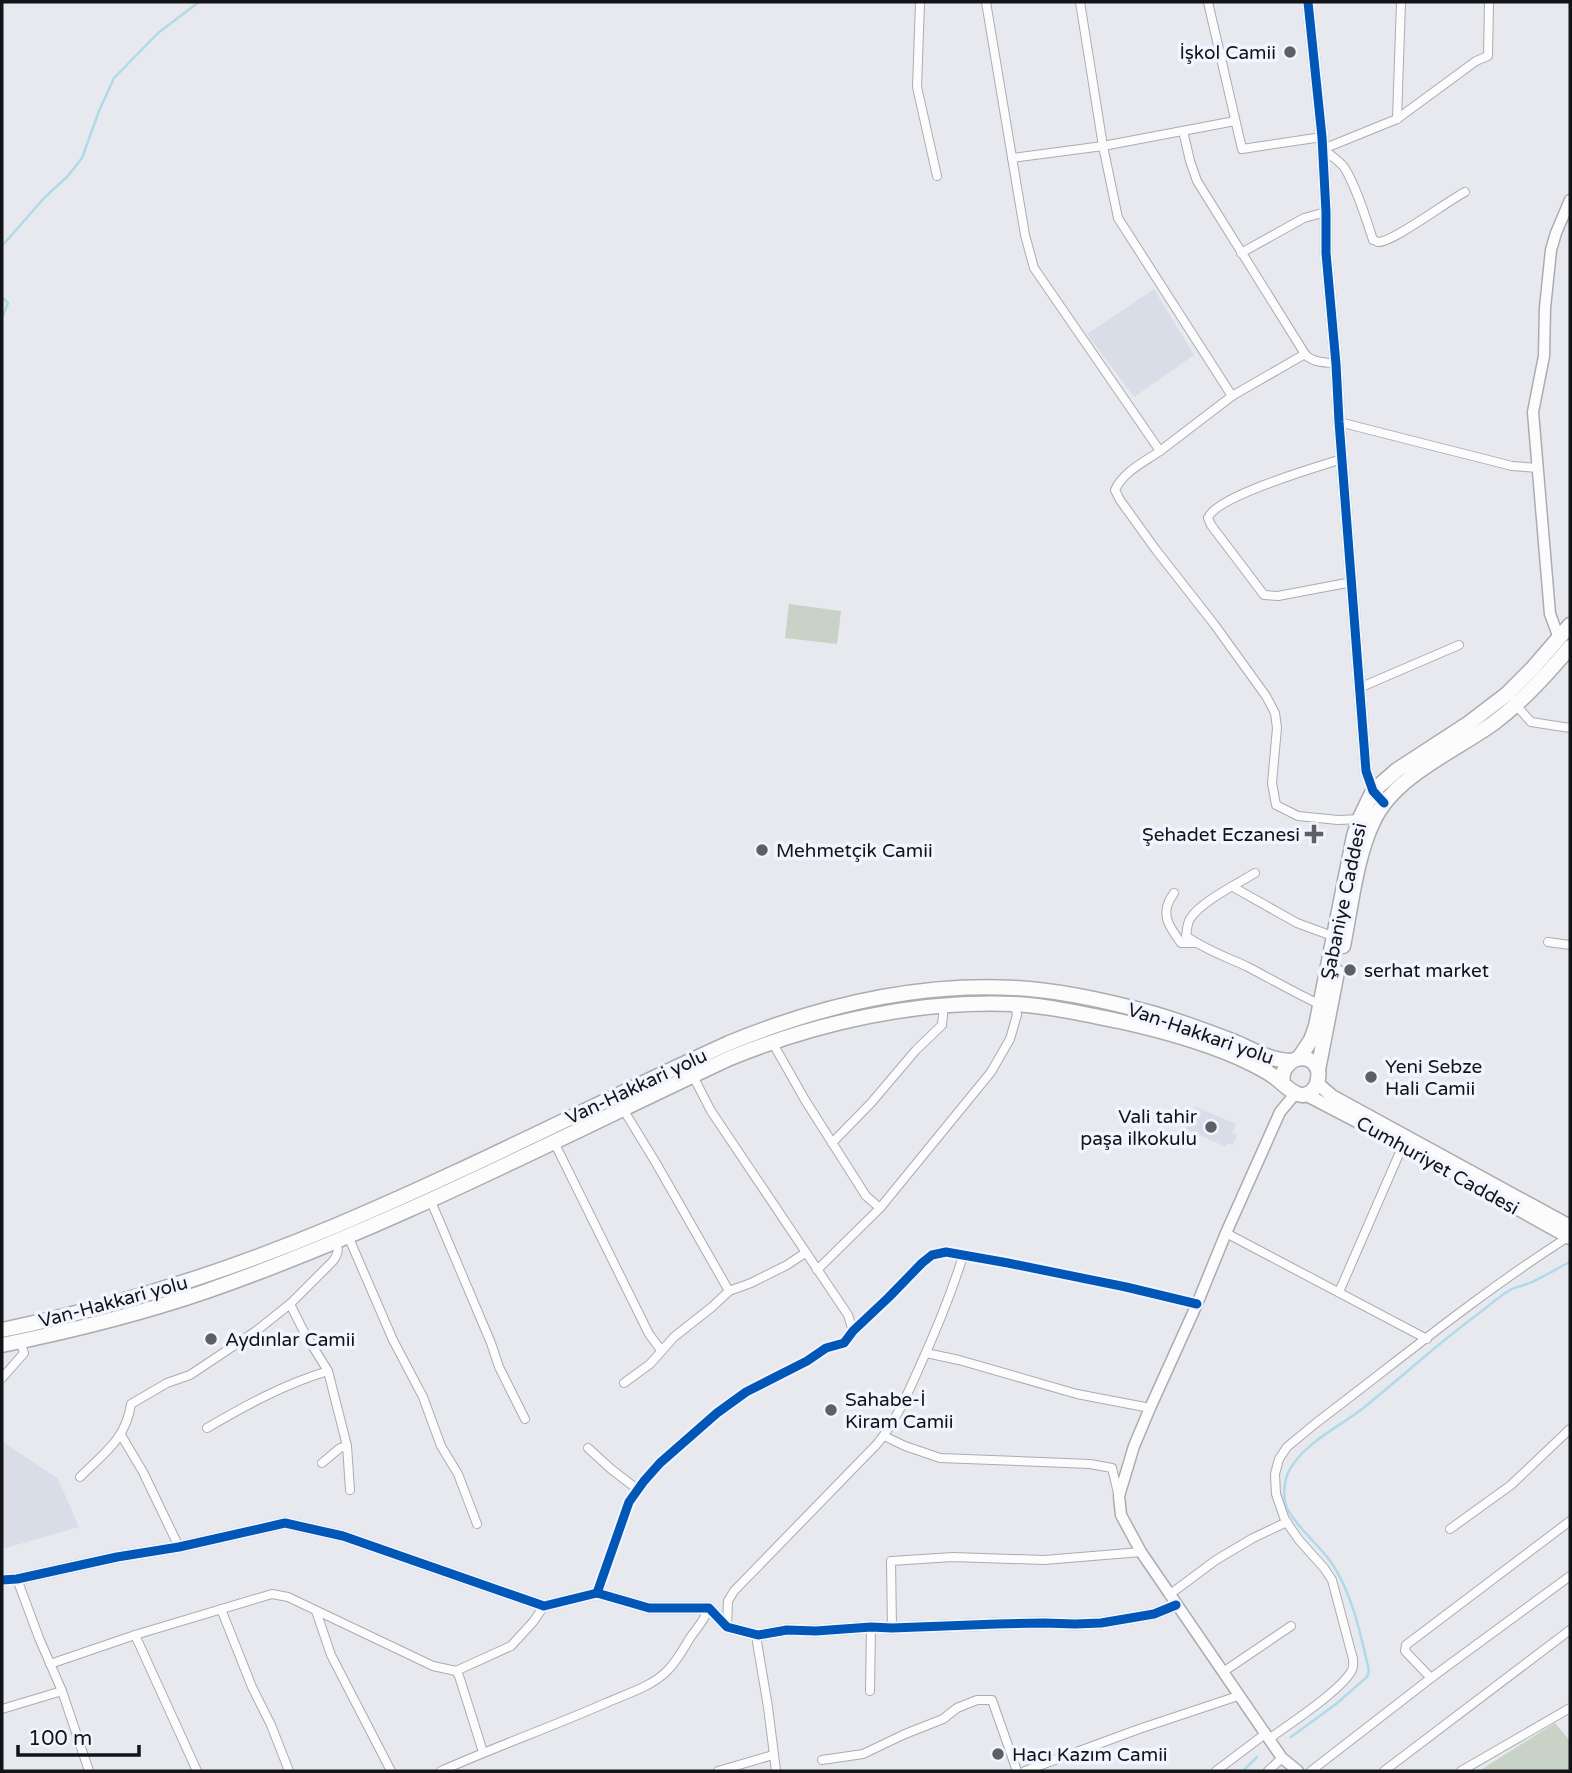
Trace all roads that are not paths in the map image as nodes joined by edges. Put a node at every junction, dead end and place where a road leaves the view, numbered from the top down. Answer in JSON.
{"nodes":[{"id":1,"x":920,"y":2,"type":"edge"},
{"id":2,"x":986,"y":2,"type":"edge"},
{"id":3,"x":1080,"y":2,"type":"edge"},
{"id":4,"x":1208,"y":2,"type":"edge"},
{"id":5,"x":1308,"y":2,"type":"edge"},
{"id":6,"x":1401,"y":2,"type":"edge"},
{"id":7,"x":1489,"y":2,"type":"edge"},
{"id":8,"x":1397,"y":119,"type":"junction"},
{"id":9,"x":1235,"y":121,"type":"junction"},
{"id":10,"x":1183,"y":131,"type":"junction"},
{"id":11,"x":1322,"y":144,"type":"junction"},
{"id":12,"x":1103,"y":146,"type":"junction"},
{"id":13,"x":1013,"y":158,"type":"junction"},
{"id":14,"x":937,"y":176,"type":"dead end"},
{"id":15,"x":1465,"y":192,"type":"dead end"},
{"id":16,"x":1570,"y":200,"type":"edge"},
{"id":17,"x":1326,"y":212,"type":"junction"},
{"id":18,"x":1241,"y":253,"type":"junction"},
{"id":19,"x":1305,"y":354,"type":"junction"},
{"id":20,"x":1336,"y":364,"type":"junction"},
{"id":21,"x":1232,"y":396,"type":"junction"},
{"id":22,"x":1339,"y":422,"type":"junction"},
{"id":23,"x":1160,"y":451,"type":"junction"},
{"id":24,"x":1342,"y":459,"type":"junction"},
{"id":25,"x":1538,"y":468,"type":"junction"},
{"id":26,"x":1352,"y":582,"type":"junction"},
{"id":27,"x":1570,"y":625,"type":"edge"},
{"id":28,"x":1565,"y":642,"type":"edge"},
{"id":29,"x":1459,"y":645,"type":"dead end"},
{"id":30,"x":1359,"y":688,"type":"junction"},
{"id":31,"x":1516,"y":705,"type":"junction"},
{"id":32,"x":1570,"y":728,"type":"edge"},
{"id":33,"x":1373,"y":791,"type":"junction"},
{"id":34,"x":1384,"y":803,"type":"junction"},
{"id":35,"x":1366,"y":820,"type":"junction"},
{"id":36,"x":1255,"y":873,"type":"dead end"},
{"id":37,"x":1233,"y":887,"type":"junction"},
{"id":38,"x":1174,"y":893,"type":"dead end"},
{"id":39,"x":1335,"y":937,"type":"junction"},
{"id":40,"x":1548,"y":942,"type":"dead end"},
{"id":41,"x":1195,"y":943,"type":"junction"},
{"id":42,"x":1570,"y":945,"type":"edge"},
{"id":43,"x":856,"y":1001,"type":"junction"},
{"id":44,"x":1015,"y":1004,"type":"junction"},
{"id":45,"x":1321,"y":1005,"type":"junction"},
{"id":46,"x":944,"y":1006,"type":"junction"},
{"id":47,"x":860,"y":1018,"type":"junction"},
{"id":48,"x":1151,"y":1021,"type":"junction"},
{"id":49,"x":764,"y":1028,"type":"junction"},
{"id":50,"x":772,"y":1041,"type":"junction"},
{"id":51,"x":1295,"y":1060,"type":"junction"},
{"id":52,"x":693,"y":1076,"type":"junction"},
{"id":53,"x":1317,"y":1077,"type":"junction"},
{"id":54,"x":1283,"y":1084,"type":"junction"},
{"id":55,"x":1300,"y":1094,"type":"junction"},
{"id":56,"x":623,"y":1109,"type":"junction"},
{"id":57,"x":1280,"y":1112,"type":"junction"},
{"id":58,"x":554,"y":1142,"type":"junction"},
{"id":59,"x":832,"y":1143,"type":"junction"},
{"id":60,"x":1403,"y":1145,"type":"junction"},
{"id":61,"x":428,"y":1193,"type":"junction"},
{"id":62,"x":880,"y":1208,"type":"junction"},
{"id":63,"x":1226,"y":1233,"type":"junction"},
{"id":64,"x":1569,"y":1234,"type":"edge"},
{"id":65,"x":342,"y":1239,"type":"junction"},
{"id":66,"x":805,"y":1253,"type":"junction"},
{"id":67,"x":963,"y":1256,"type":"junction"},
{"id":68,"x":817,"y":1270,"type":"junction"},
{"id":69,"x":729,"y":1291,"type":"junction"},
{"id":70,"x":1339,"y":1292,"type":"junction"},
{"id":71,"x":290,"y":1304,"type":"junction"},
{"id":72,"x":1197,"y":1304,"type":"junction"},
{"id":73,"x":2,"y":1330,"type":"edge"},
{"id":74,"x":853,"y":1331,"type":"junction"},
{"id":75,"x":1427,"y":1339,"type":"junction"},
{"id":76,"x":20,"y":1341,"type":"junction"},
{"id":77,"x":2,"y":1345,"type":"edge"},
{"id":78,"x":661,"y":1350,"type":"junction"},
{"id":79,"x":926,"y":1353,"type":"junction"},
{"id":80,"x":328,"y":1371,"type":"junction"},
{"id":81,"x":2,"y":1378,"type":"edge"},
{"id":82,"x":624,"y":1383,"type":"dead end"},
{"id":83,"x":1150,"y":1408,"type":"junction"},
{"id":84,"x":525,"y":1419,"type":"dead end"},
{"id":85,"x":207,"y":1428,"type":"dead end"},
{"id":86,"x":1570,"y":1429,"type":"edge"},
{"id":87,"x":121,"y":1435,"type":"junction"},
{"id":88,"x":884,"y":1436,"type":"junction"},
{"id":89,"x":347,"y":1446,"type":"junction"},
{"id":90,"x":588,"y":1448,"type":"dead end"},
{"id":91,"x":322,"y":1463,"type":"dead end"},
{"id":92,"x":80,"y":1477,"type":"dead end"},
{"id":93,"x":637,"y":1489,"type":"junction"},
{"id":94,"x":350,"y":1490,"type":"dead end"},
{"id":95,"x":1119,"y":1496,"type":"junction"},
{"id":96,"x":1570,"y":1521,"type":"edge"},
{"id":97,"x":1287,"y":1522,"type":"junction"},
{"id":98,"x":477,"y":1524,"type":"dead end"},
{"id":99,"x":1450,"y":1529,"type":"dead end"},
{"id":100,"x":179,"y":1548,"type":"junction"},
{"id":101,"x":1141,"y":1552,"type":"junction"},
{"id":102,"x":1570,"y":1576,"type":"edge"},
{"id":103,"x":17,"y":1578,"type":"junction"},
{"id":104,"x":2,"y":1580,"type":"edge"},
{"id":105,"x":597,"y":1593,"type":"junction"},
{"id":106,"x":1172,"y":1600,"type":"junction"},
{"id":107,"x":544,"y":1606,"type":"junction"},
{"id":108,"x":709,"y":1608,"type":"junction"},
{"id":109,"x":221,"y":1609,"type":"junction"},
{"id":110,"x":316,"y":1611,"type":"junction"},
{"id":111,"x":1291,"y":1626,"type":"dead end"},
{"id":112,"x":727,"y":1627,"type":"junction"},
{"id":113,"x":871,"y":1627,"type":"junction"},
{"id":114,"x":892,"y":1628,"type":"junction"},
{"id":115,"x":1570,"y":1630,"type":"edge"},
{"id":116,"x":135,"y":1635,"type":"junction"},
{"id":117,"x":758,"y":1635,"type":"junction"},
{"id":118,"x":50,"y":1664,"type":"junction"},
{"id":119,"x":456,"y":1671,"type":"junction"},
{"id":120,"x":1223,"y":1672,"type":"junction"},
{"id":121,"x":1431,"y":1678,"type":"junction"},
{"id":122,"x":62,"y":1691,"type":"junction"},
{"id":123,"x":870,"y":1691,"type":"dead end"},
{"id":124,"x":1238,"y":1696,"type":"junction"},
{"id":125,"x":1570,"y":1708,"type":"edge"},
{"id":126,"x":2,"y":1709,"type":"edge"},
{"id":127,"x":1267,"y":1736,"type":"junction"},
{"id":128,"x":483,"y":1752,"type":"junction"},
{"id":129,"x":773,"y":1755,"type":"junction"},
{"id":130,"x":1282,"y":1758,"type":"junction"},
{"id":131,"x":821,"y":1760,"type":"dead end"},
{"id":132,"x":89,"y":1771,"type":"edge"},
{"id":133,"x":197,"y":1771,"type":"edge"},
{"id":134,"x":289,"y":1771,"type":"edge"},
{"id":135,"x":391,"y":1771,"type":"edge"},
{"id":136,"x":441,"y":1771,"type":"edge"},
{"id":137,"x":718,"y":1771,"type":"edge"},
{"id":138,"x":776,"y":1771,"type":"edge"},
{"id":139,"x":1017,"y":1771,"type":"edge"},
{"id":140,"x":1025,"y":1771,"type":"edge"},
{"id":141,"x":1216,"y":1771,"type":"edge"},
{"id":142,"x":1268,"y":1771,"type":"edge"},
{"id":143,"x":1298,"y":1771,"type":"edge"},
{"id":144,"x":1311,"y":1771,"type":"edge"},
{"id":145,"x":1384,"y":1771,"type":"edge"},
{"id":146,"x":1461,"y":1771,"type":"edge"}],
"edges":[{"from":1,"to":14,"type":"street"},
{"from":2,"to":13,"type":"street"},
{"from":3,"to":12,"type":"street"},
{"from":4,"to":9,"type":"street"},
{"from":5,"to":11,"type":"street"},
{"from":6,"to":8,"type":"street"},
{"from":7,"to":8,"type":"street"},
{"from":8,"to":11,"type":"street"},
{"from":9,"to":10,"type":"street"},
{"from":9,"to":11,"type":"street"},
{"from":10,"to":12,"type":"street"},
{"from":10,"to":18,"type":"street"},
{"from":11,"to":15,"type":"street"},
{"from":11,"to":17,"type":"street"},
{"from":12,"to":13,"type":"street"},
{"from":12,"to":21,"type":"street"},
{"from":13,"to":23,"type":"street"},
{"from":16,"to":25,"type":"street"},
{"from":17,"to":18,"type":"street"},
{"from":17,"to":20,"type":"street"},
{"from":18,"to":19,"type":"street"},
{"from":19,"to":20,"type":"street"},
{"from":19,"to":21,"type":"street"},
{"from":20,"to":22,"type":"street"},
{"from":21,"to":23,"type":"street"},
{"from":22,"to":24,"type":"street"},
{"from":22,"to":25,"type":"street"},
{"from":23,"to":35,"type":"street"},
{"from":24,"to":26,"type":"street"},
{"from":24,"to":26,"type":"street"},
{"from":25,"to":28,"type":"street"},
{"from":26,"to":30,"type":"street"},
{"from":27,"to":28,"type":"highway","name":"Şabaniye Caddesi"},
{"from":28,"to":31,"type":"highway"},
{"from":28,"to":33,"type":"highway","name":"Şabaniye Caddesi"},
{"from":29,"to":30,"type":"street"},
{"from":30,"to":33,"type":"street"},
{"from":31,"to":32,"type":"street"},
{"from":31,"to":34,"type":"highway"},
{"from":33,"to":34,"type":"street"},
{"from":33,"to":35,"type":"highway","name":"Şabaniye Caddesi"},
{"from":34,"to":35,"type":"highway"},
{"from":35,"to":39,"type":"highway","name":"Şabaniye Caddesi"},
{"from":35,"to":53,"type":"highway"},
{"from":36,"to":37,"type":"street"},
{"from":37,"to":39,"type":"street"},
{"from":37,"to":41,"type":"street"},
{"from":38,"to":41,"type":"street"},
{"from":39,"to":45,"type":"highway","name":"Şabaniye Caddesi"},
{"from":40,"to":42,"type":"street"},
{"from":41,"to":45,"type":"street"},
{"from":43,"to":47,"type":"highway"},
{"from":43,"to":48,"type":"highway","name":"Van-Hakkari yolu"},
{"from":43,"to":49,"type":"highway","name":"Van-Hakkari yolu"},
{"from":44,"to":46,"type":"highway"},
{"from":44,"to":48,"type":"highway"},
{"from":44,"to":62,"type":"street"},
{"from":45,"to":51,"type":"highway","name":"Şabaniye Caddesi"},
{"from":46,"to":47,"type":"highway"},
{"from":46,"to":59,"type":"street"},
{"from":47,"to":50,"type":"highway"},
{"from":48,"to":51,"type":"highway","name":"Van-Hakkari yolu"},
{"from":48,"to":54,"type":"highway"},
{"from":49,"to":50,"type":"street"},
{"from":49,"to":61,"type":"highway","name":"Van-Hakkari yolu"},
{"from":50,"to":52,"type":"highway"},
{"from":50,"to":59,"type":"street"},
{"from":51,"to":53,"type":"highway"},
{"from":51,"to":54,"type":"highway"},
{"from":52,"to":56,"type":"highway"},
{"from":52,"to":66,"type":"street"},
{"from":53,"to":55,"type":"highway"},
{"from":53,"to":64,"type":"main road","name":"Cumhuriyet Caddesi"},
{"from":54,"to":55,"type":"highway"},
{"from":54,"to":57,"type":"street"},
{"from":55,"to":57,"type":"street"},
{"from":55,"to":60,"type":"main road","name":"Cumhuriyet Caddesi"},
{"from":56,"to":58,"type":"highway"},
{"from":56,"to":69,"type":"street"},
{"from":57,"to":63,"type":"street"},
{"from":58,"to":61,"type":"highway"},
{"from":58,"to":78,"type":"street"},
{"from":59,"to":62,"type":"street"},
{"from":60,"to":64,"type":"main road","name":"Cumhuriyet Caddesi"},
{"from":60,"to":70,"type":"street"},
{"from":61,"to":65,"type":"highway"},
{"from":61,"to":73,"type":"highway","name":"Van-Hakkari yolu"},
{"from":61,"to":84,"type":"street"},
{"from":62,"to":68,"type":"street"},
{"from":63,"to":70,"type":"street"},
{"from":63,"to":72,"type":"street"},
{"from":64,"to":75,"type":"street"},
{"from":65,"to":71,"type":"street"},
{"from":65,"to":76,"type":"highway"},
{"from":65,"to":98,"type":"street"},
{"from":66,"to":68,"type":"street"},
{"from":66,"to":69,"type":"street"},
{"from":67,"to":72,"type":"street"},
{"from":67,"to":74,"type":"street"},
{"from":67,"to":79,"type":"street"},
{"from":68,"to":74,"type":"street"},
{"from":69,"to":78,"type":"street"},
{"from":70,"to":75,"type":"street"},
{"from":71,"to":80,"type":"street"},
{"from":71,"to":87,"type":"street"},
{"from":72,"to":83,"type":"street"},
{"from":74,"to":93,"type":"street"},
{"from":75,"to":97,"type":"street"},
{"from":76,"to":77,"type":"highway"},
{"from":76,"to":81,"type":"street"},
{"from":78,"to":82,"type":"street"},
{"from":79,"to":83,"type":"street"},
{"from":79,"to":88,"type":"street"},
{"from":80,"to":85,"type":"street"},
{"from":80,"to":89,"type":"street"},
{"from":83,"to":95,"type":"street"},
{"from":86,"to":99,"type":"street"},
{"from":87,"to":92,"type":"street"},
{"from":87,"to":100,"type":"street"},
{"from":88,"to":95,"type":"street"},
{"from":88,"to":112,"type":"street"},
{"from":89,"to":91,"type":"street"},
{"from":89,"to":94,"type":"street"},
{"from":90,"to":93,"type":"street"},
{"from":93,"to":105,"type":"street"},
{"from":95,"to":101,"type":"street"},
{"from":96,"to":121,"type":"street"},
{"from":97,"to":106,"type":"street"},
{"from":97,"to":127,"type":"street"},
{"from":100,"to":103,"type":"street"},
{"from":100,"to":107,"type":"street"},
{"from":101,"to":106,"type":"street"},
{"from":101,"to":114,"type":"street"},
{"from":102,"to":121,"type":"street"},
{"from":103,"to":104,"type":"street"},
{"from":103,"to":118,"type":"street"},
{"from":105,"to":107,"type":"street"},
{"from":105,"to":108,"type":"street"},
{"from":106,"to":114,"type":"street"},
{"from":106,"to":120,"type":"street"},
{"from":107,"to":119,"type":"street"},
{"from":108,"to":112,"type":"street"},
{"from":108,"to":128,"type":"street"},
{"from":109,"to":110,"type":"street"},
{"from":109,"to":116,"type":"street"},
{"from":109,"to":134,"type":"street"},
{"from":110,"to":119,"type":"street"},
{"from":110,"to":135,"type":"street"},
{"from":111,"to":120,"type":"street"},
{"from":112,"to":117,"type":"street"},
{"from":113,"to":114,"type":"street"},
{"from":113,"to":117,"type":"street"},
{"from":113,"to":123,"type":"street"},
{"from":115,"to":145,"type":"street"},
{"from":116,"to":118,"type":"street"},
{"from":116,"to":133,"type":"street"},
{"from":117,"to":129,"type":"street"},
{"from":118,"to":122,"type":"street"},
{"from":119,"to":128,"type":"street"},
{"from":120,"to":124,"type":"street"},
{"from":121,"to":144,"type":"street"},
{"from":122,"to":126,"type":"street"},
{"from":122,"to":132,"type":"street"},
{"from":124,"to":127,"type":"street"},
{"from":124,"to":140,"type":"street"},
{"from":125,"to":146,"type":"street"},
{"from":127,"to":130,"type":"street"},
{"from":127,"to":141,"type":"street"},
{"from":128,"to":136,"type":"street"},
{"from":129,"to":137,"type":"street"},
{"from":129,"to":138,"type":"street"},
{"from":130,"to":142,"type":"street"},
{"from":130,"to":143,"type":"street"},
{"from":131,"to":139,"type":"street"}]}
